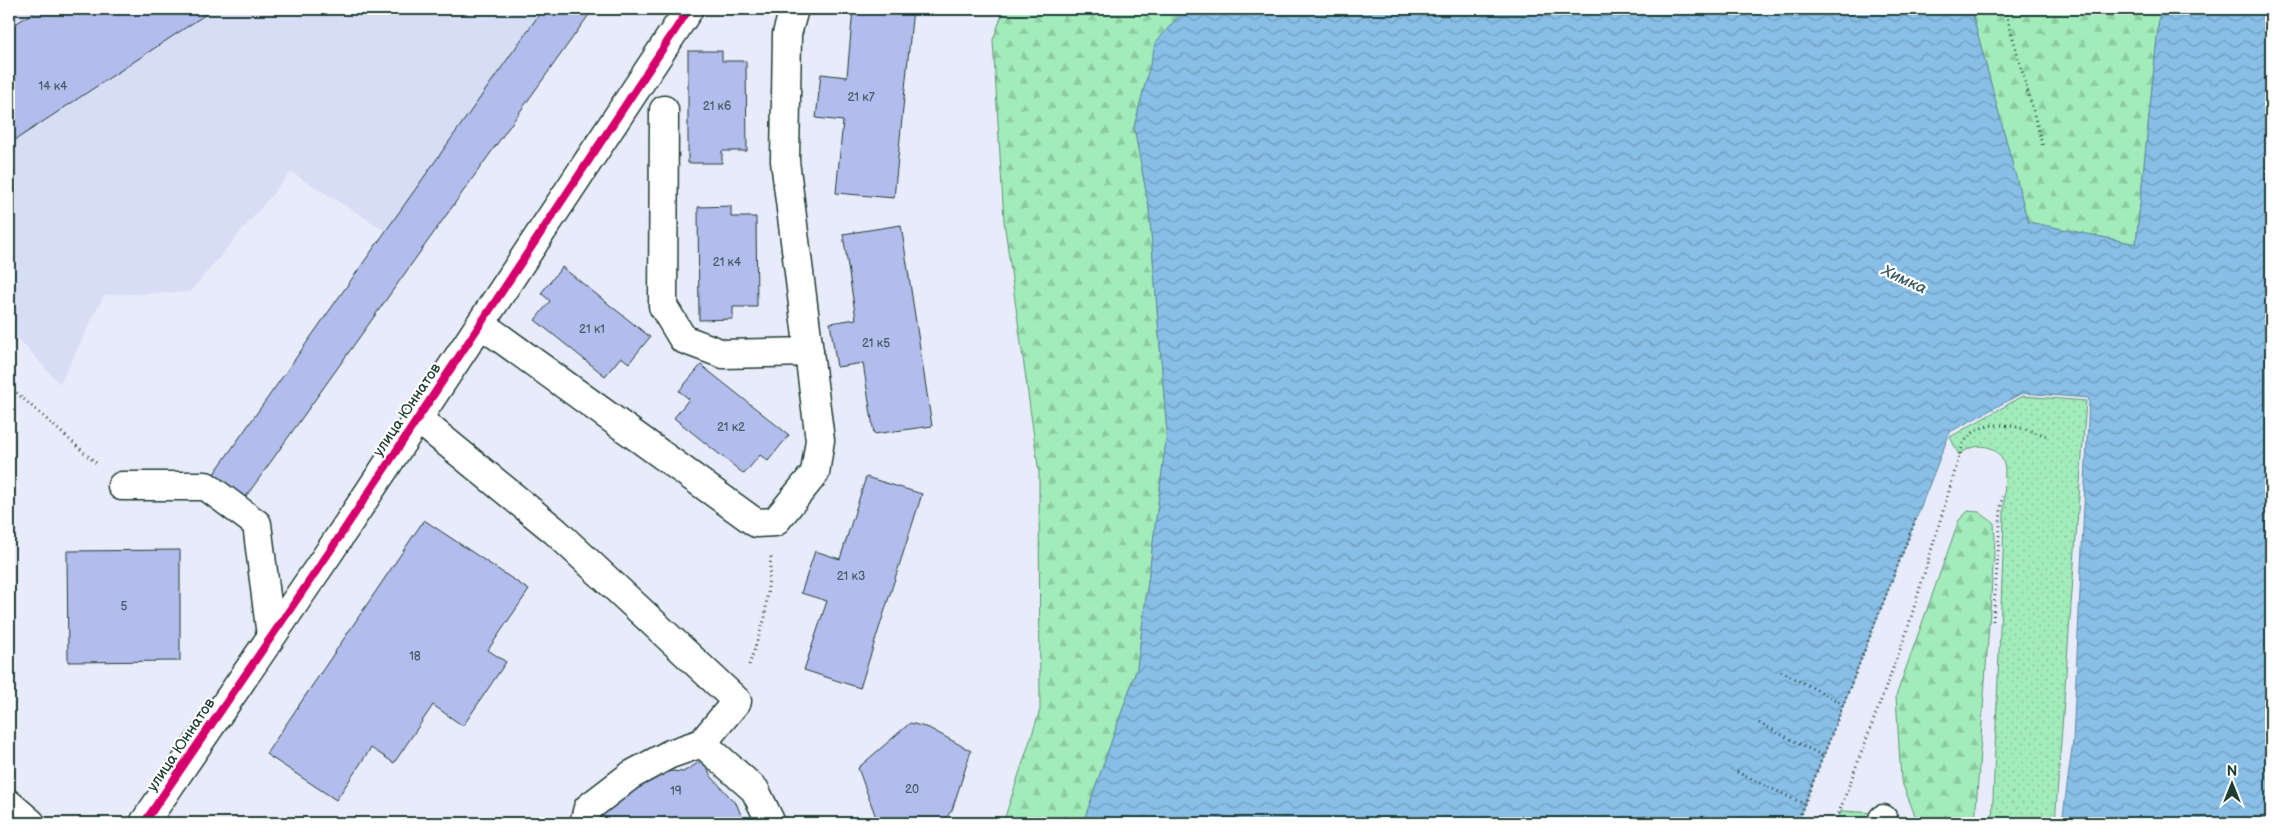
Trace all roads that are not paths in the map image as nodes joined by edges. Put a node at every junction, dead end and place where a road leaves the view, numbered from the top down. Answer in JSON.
{"nodes":[{"id":1,"x":689,"y":9,"type":"edge"},
{"id":2,"x":794,"y":9,"type":"edge"},
{"id":3,"x":664,"y":110,"type":"dead end"},
{"id":4,"x":481,"y":324,"type":"junction"},
{"id":5,"x":809,"y":352,"type":"junction"},
{"id":6,"x":417,"y":418,"type":"junction"},
{"id":7,"x":122,"y":486,"type":"road end"},
{"id":8,"x":271,"y":636,"type":"junction"},
{"id":9,"x":702,"y":743,"type":"junction"},
{"id":10,"x":9,"y":804,"type":"edge"},
{"id":11,"x":31,"y":823,"type":"edge"},
{"id":12,"x":144,"y":823,"type":"edge"},
{"id":13,"x":584,"y":823,"type":"edge"},
{"id":14,"x":771,"y":823,"type":"edge"}],
"edges":[{"from":1,"to":4,"type":"street","name":"улица Юннатов"},
{"from":2,"to":5,"type":"street"},
{"from":3,"to":5,"type":"street"},
{"from":4,"to":5,"type":"street"},
{"from":4,"to":6,"type":"street","name":"улица Юннатов"},
{"from":6,"to":8,"type":"street","name":"улица Юннатов"},
{"from":6,"to":9,"type":"street"},
{"from":7,"to":8,"type":"street"},
{"from":8,"to":12,"type":"street","name":"улица Юннатов"},
{"from":9,"to":13,"type":"street"},
{"from":9,"to":14,"type":"street"},
{"from":10,"to":11,"type":"street"}]}
